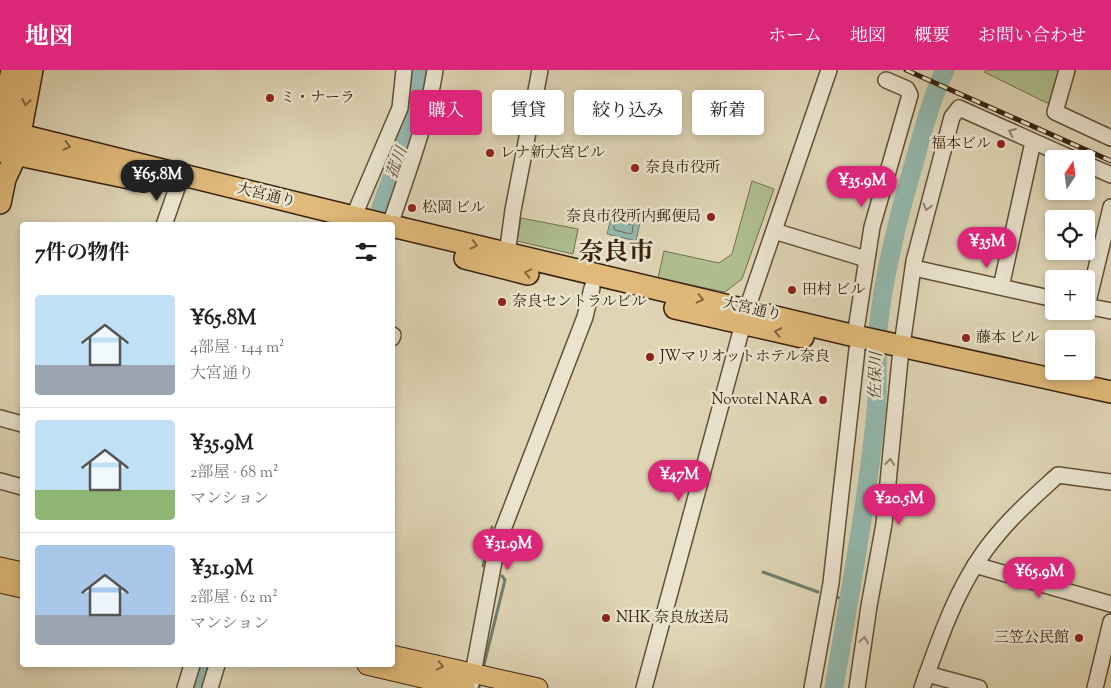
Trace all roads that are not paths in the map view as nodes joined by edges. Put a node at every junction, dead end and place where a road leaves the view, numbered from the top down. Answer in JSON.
{"nodes":[{"id":1,"x":12,"y":70,"type":"edge"},
{"id":2,"x":32,"y":70,"type":"edge"},
{"id":3,"x":404,"y":70,"type":"edge"},
{"id":4,"x":435,"y":70,"type":"edge"},
{"id":5,"x":540,"y":70,"type":"edge"},
{"id":6,"x":829,"y":70,"type":"edge"},
{"id":7,"x":1067,"y":70,"type":"edge"},
{"id":8,"x":886,"y":80,"type":"dead end"},
{"id":9,"x":1111,"y":138,"type":"edge"},
{"id":10,"x":7,"y":140,"type":"edge"},
{"id":11,"x":1033,"y":142,"type":"junction"},
{"id":12,"x":1052,"y":150,"type":"edge"},
{"id":13,"x":1095,"y":168,"type":"edge"},
{"id":14,"x":1111,"y":175,"type":"edge"},
{"id":15,"x":177,"y":188,"type":"junction"},
{"id":16,"x":0,"y":203,"type":"edge"},
{"id":17,"x":1111,"y":207,"type":"edge"},
{"id":18,"x":359,"y":219,"type":"junction"},
{"id":19,"x":165,"y":222,"type":"edge"},
{"id":20,"x":319,"y":222,"type":"edge"},
{"id":21,"x":374,"y":222,"type":"edge"},
{"id":22,"x":389,"y":222,"type":"edge"},
{"id":23,"x":395,"y":227,"type":"edge"},
{"id":24,"x":774,"y":231,"type":"junction"},
{"id":25,"x":395,"y":241,"type":"edge"},
{"id":26,"x":866,"y":259,"type":"junction"},
{"id":27,"x":506,"y":261,"type":"junction"},
{"id":28,"x":914,"y":268,"type":"junction"},
{"id":29,"x":1095,"y":273,"type":"edge"},
{"id":30,"x":1001,"y":287,"type":"junction"},
{"id":31,"x":592,"y":288,"type":"junction"},
{"id":32,"x":1045,"y":296,"type":"edge"},
{"id":33,"x":1095,"y":308,"type":"edge"},
{"id":34,"x":1111,"y":311,"type":"edge"},
{"id":35,"x":745,"y":316,"type":"junction"},
{"id":36,"x":858,"y":343,"type":"junction"},
{"id":37,"x":899,"y":352,"type":"junction"},
{"id":38,"x":1111,"y":392,"type":"edge"},
{"id":39,"x":1111,"y":406,"type":"edge"},
{"id":40,"x":0,"y":418,"type":"edge"},
{"id":41,"x":20,"y":423,"type":"edge"},
{"id":42,"x":0,"y":481,"type":"edge"},
{"id":43,"x":1111,"y":482,"type":"edge"},
{"id":44,"x":20,"y":486,"type":"edge"},
{"id":45,"x":975,"y":565,"type":"junction"},
{"id":46,"x":0,"y":567,"type":"edge"},
{"id":47,"x":20,"y":572,"type":"edge"},
{"id":48,"x":0,"y":583,"type":"edge"},
{"id":49,"x":20,"y":588,"type":"edge"},
{"id":50,"x":1111,"y":604,"type":"edge"},
{"id":51,"x":1111,"y":622,"type":"edge"},
{"id":52,"x":395,"y":656,"type":"edge"},
{"id":53,"x":191,"y":667,"type":"edge"},
{"id":54,"x":216,"y":667,"type":"edge"},
{"id":55,"x":377,"y":667,"type":"edge"},
{"id":56,"x":925,"y":681,"type":"edge"},
{"id":57,"x":469,"y":683,"type":"edge"},
{"id":58,"x":185,"y":688,"type":"edge"},
{"id":59,"x":210,"y":688,"type":"edge"},
{"id":60,"x":538,"y":688,"type":"edge"},
{"id":61,"x":644,"y":688,"type":"edge"},
{"id":62,"x":812,"y":688,"type":"edge"},
{"id":63,"x":857,"y":688,"type":"edge"},
{"id":64,"x":979,"y":688,"type":"edge"},
{"id":65,"x":1096,"y":688,"type":"edge"}],
"edges":[{"from":1,"to":10,"type":"highway"},
{"from":2,"to":10,"type":"highway","one_way":true},
{"from":3,"to":18,"type":"street"},
{"from":4,"to":22,"type":"street"},
{"from":5,"to":27,"type":"street"},
{"from":6,"to":24,"type":"street"},
{"from":7,"to":9,"type":"street"},
{"from":8,"to":26,"type":"street"},
{"from":10,"to":15,"type":"highway","name":"大宮通り"},
{"from":10,"to":16,"type":"highway"},
{"from":10,"to":18,"type":"highway","name":"大宮通り","one_way":true},
{"from":11,"to":12,"type":"street"},
{"from":11,"to":28,"type":"street","one_way":true},
{"from":11,"to":30,"type":"street"},
{"from":13,"to":14,"type":"street"},
{"from":15,"to":19,"type":"street"},
{"from":15,"to":20,"type":"highway","name":"大宮通り"},
{"from":17,"to":29,"type":"street"},
{"from":18,"to":21,"type":"highway","name":"大宮通り"},
{"from":23,"to":27,"type":"highway","name":"大宮通り","one_way":true},
{"from":24,"to":26,"type":"street"},
{"from":24,"to":35,"type":"street"},
{"from":25,"to":27,"type":"highway","name":"大宮通り"},
{"from":26,"to":36,"type":"street"},
{"from":31,"to":27,"type":"highway","name":"大宮通り","one_way":true},
{"from":27,"to":35,"type":"highway","name":"大宮通り","one_way":true},
{"from":28,"to":30,"type":"street"},
{"from":28,"to":37,"type":"street"},
{"from":30,"to":32,"type":"street"},
{"from":31,"to":35,"type":"highway","name":"大宮通り"},
{"from":31,"to":57,"type":"street"},
{"from":33,"to":34,"type":"street"},
{"from":35,"to":36,"type":"highway","name":"大宮通り"},
{"from":35,"to":61,"type":"street"},
{"from":36,"to":37,"type":"highway","name":"大宮通り"},
{"from":36,"to":62,"type":"street"},
{"from":37,"to":38,"type":"highway","name":"大宮通り"},
{"from":37,"to":39,"type":"highway","name":"大宮通り"},
{"from":63,"to":37,"type":"street","one_way":true},
{"from":40,"to":41,"type":"street"},
{"from":42,"to":44,"type":"street"},
{"from":43,"to":45,"type":"street"},
{"from":45,"to":50,"type":"street"},
{"from":45,"to":56,"type":"street"},
{"from":46,"to":47,"type":"main road"},
{"from":48,"to":49,"type":"main road"},
{"from":51,"to":65,"type":"street"},
{"from":52,"to":57,"type":"main road","one_way":true},
{"from":53,"to":58,"type":"street"},
{"from":54,"to":59,"type":"street"},
{"from":55,"to":57,"type":"main road"},
{"from":56,"to":64,"type":"street"},
{"from":57,"to":60,"type":"main road"}]}
